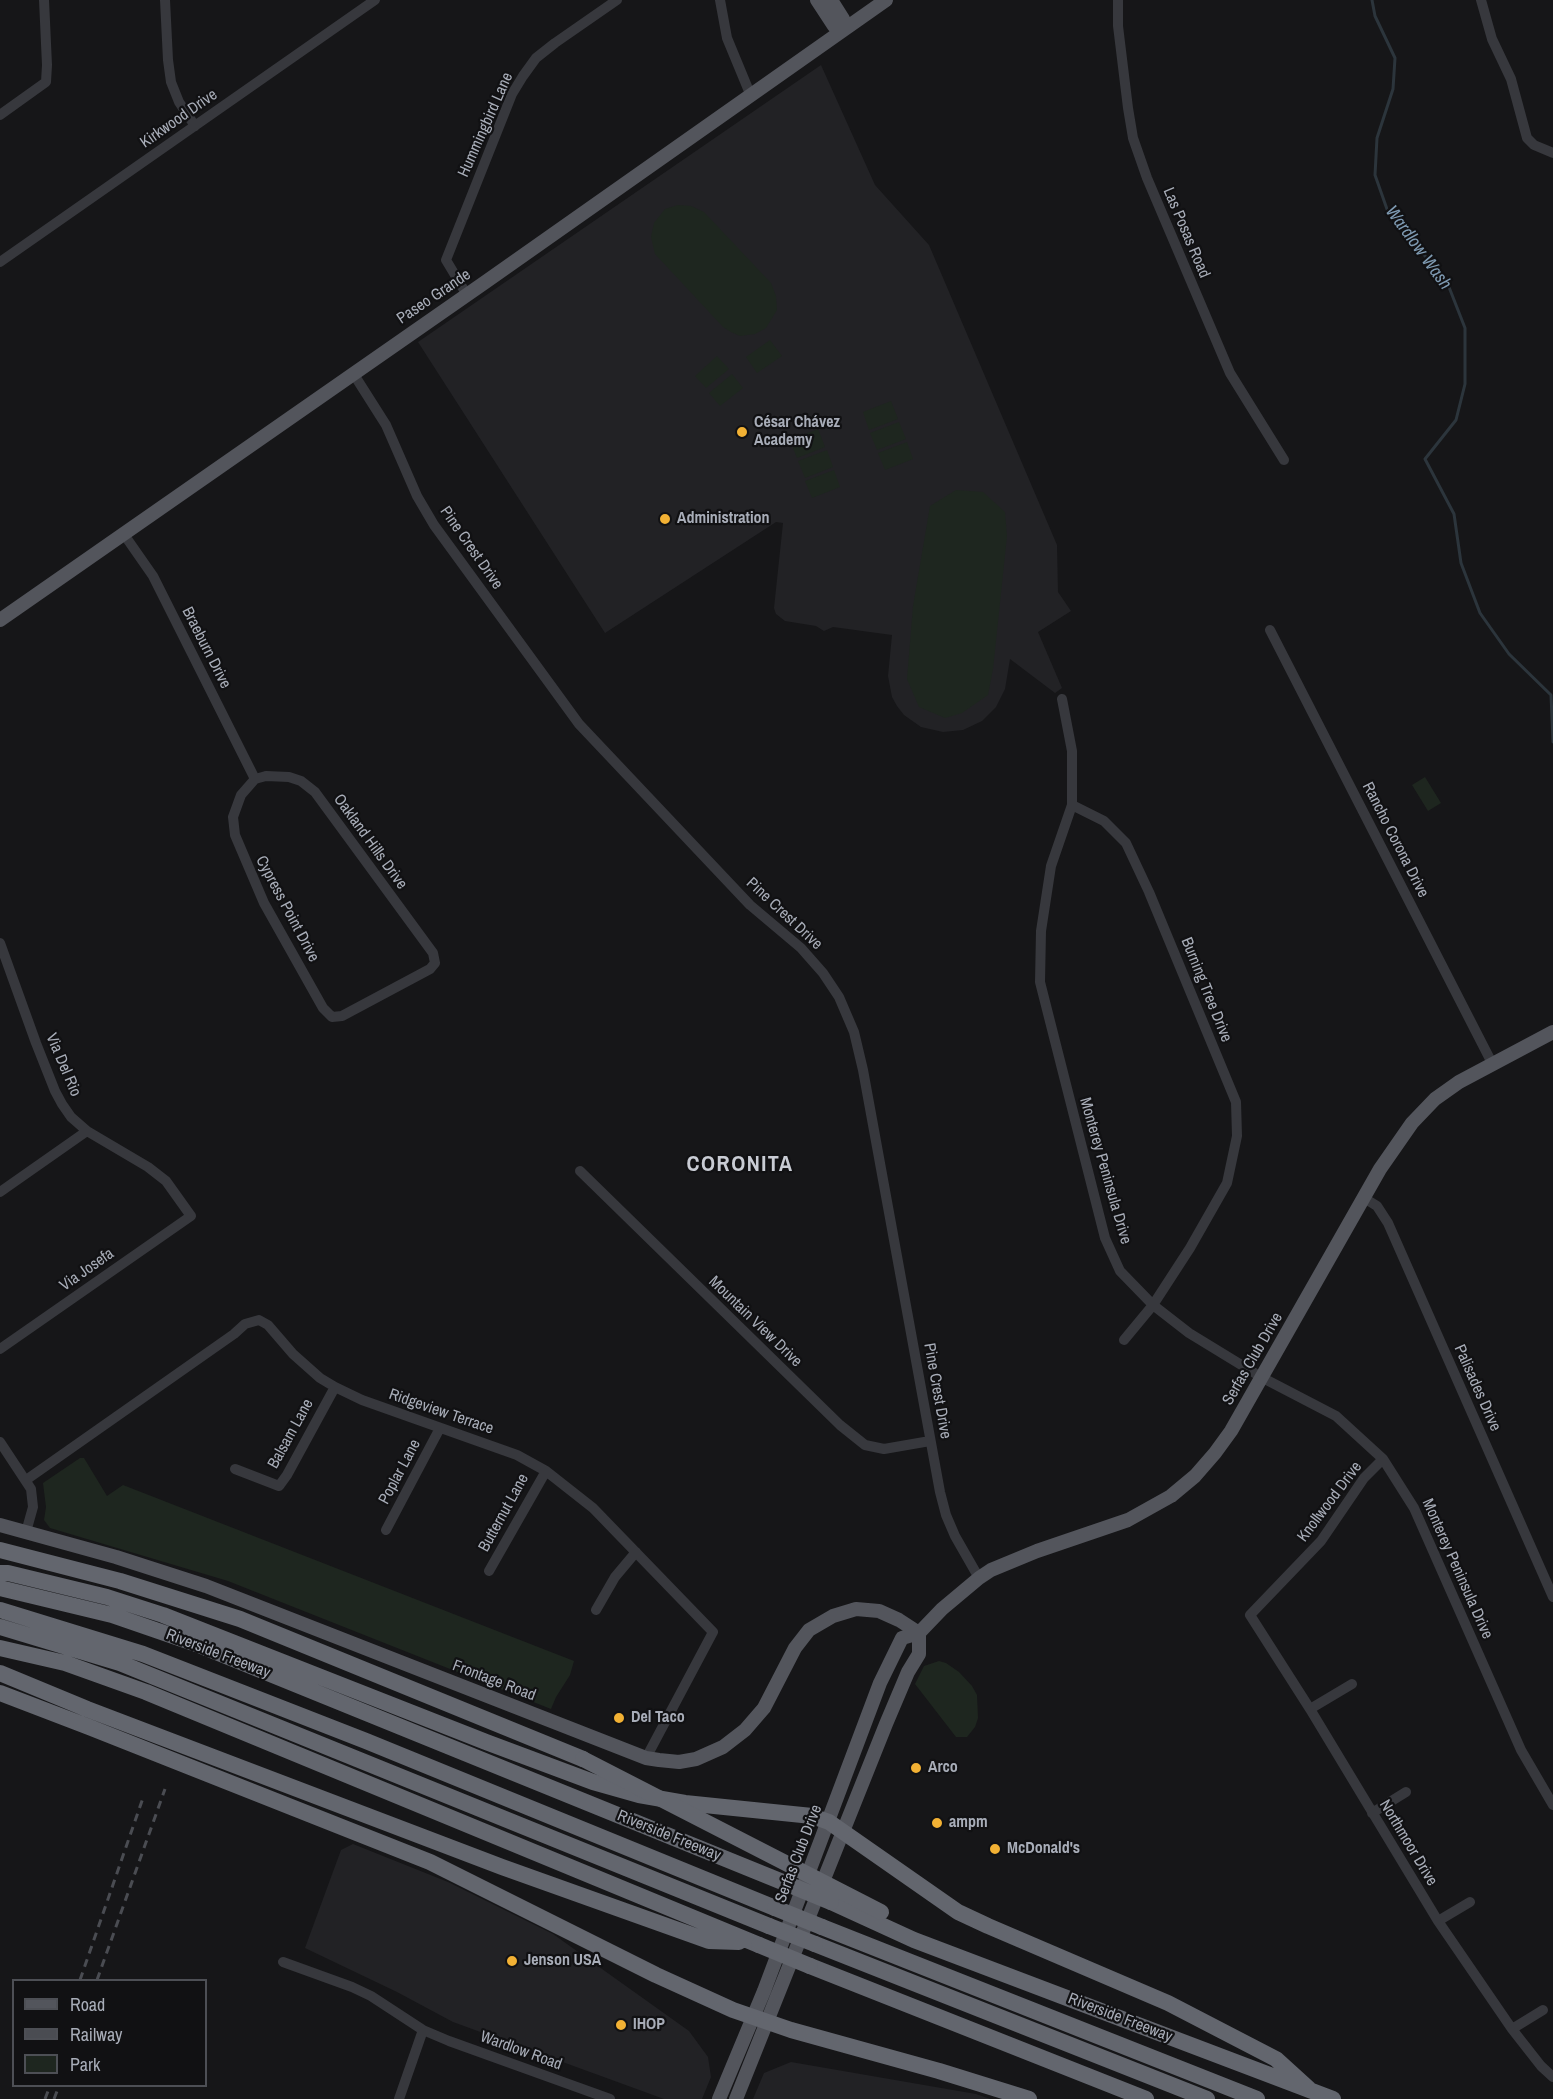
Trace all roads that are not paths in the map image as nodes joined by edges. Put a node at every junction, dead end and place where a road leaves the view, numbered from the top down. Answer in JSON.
{"nodes":[{"id":1,"x":44,"y":0,"type":"edge"},
{"id":2,"x":165,"y":0,"type":"edge"},
{"id":3,"x":375,"y":0,"type":"edge"},
{"id":4,"x":617,"y":0,"type":"edge"},
{"id":5,"x":720,"y":0,"type":"edge"},
{"id":6,"x":817,"y":0,"type":"edge"},
{"id":7,"x":831,"y":0,"type":"edge"},
{"id":8,"x":886,"y":0,"type":"edge"},
{"id":9,"x":1118,"y":0,"type":"edge"},
{"id":10,"x":1480,"y":0,"type":"edge"},
{"id":11,"x":843,"y":29,"type":"junction"},
{"id":12,"x":751,"y":96,"type":"junction"},
{"id":13,"x":0,"y":115,"type":"edge"},
{"id":14,"x":195,"y":126,"type":"junction"},
{"id":15,"x":1553,"y":153,"type":"edge"},
{"id":16,"x":0,"y":262,"type":"edge"},
{"id":17,"x":467,"y":295,"type":"junction"},
{"id":18,"x":353,"y":373,"type":"junction"},
{"id":19,"x":1284,"y":460,"type":"dead end"},
{"id":20,"x":123,"y":534,"type":"junction"},
{"id":21,"x":0,"y":620,"type":"edge"},
{"id":22,"x":1270,"y":630,"type":"dead end"},
{"id":23,"x":1062,"y":699,"type":"dead end"},
{"id":24,"x":255,"y":779,"type":"junction"},
{"id":25,"x":1072,"y":805,"type":"junction"},
{"id":26,"x":0,"y":943,"type":"edge"},
{"id":27,"x":332,"y":1017,"type":"joint"},
{"id":28,"x":1553,"y":1032,"type":"edge"},
{"id":29,"x":1492,"y":1063,"type":"junction"},
{"id":30,"x":87,"y":1131,"type":"junction"},
{"id":31,"x":580,"y":1171,"type":"dead end"},
{"id":32,"x":0,"y":1192,"type":"edge"},
{"id":33,"x":1364,"y":1198,"type":"junction"},
{"id":34,"x":191,"y":1216,"type":"joint"},
{"id":35,"x":1153,"y":1305,"type":"junction"},
{"id":36,"x":1124,"y":1340,"type":"dead end"},
{"id":37,"x":0,"y":1348,"type":"edge"},
{"id":38,"x":1261,"y":1377,"type":"junction"},
{"id":39,"x":334,"y":1387,"type":"junction"},
{"id":40,"x":440,"y":1428,"type":"junction"},
{"id":41,"x":930,"y":1441,"type":"junction"},
{"id":42,"x":0,"y":1442,"type":"edge"},
{"id":43,"x":1383,"y":1459,"type":"junction"},
{"id":44,"x":235,"y":1469,"type":"dead end"},
{"id":45,"x":546,"y":1471,"type":"junction"},
{"id":46,"x":26,"y":1480,"type":"junction"},
{"id":47,"x":0,"y":1525,"type":"edge"},
{"id":48,"x":386,"y":1530,"type":"dead end"},
{"id":49,"x":26,"y":1532,"type":"junction"},
{"id":50,"x":0,"y":1550,"type":"edge"},
{"id":51,"x":636,"y":1552,"type":"junction"},
{"id":52,"x":489,"y":1571,"type":"dead end"},
{"id":53,"x":0,"y":1573,"type":"edge"},
{"id":54,"x":979,"y":1578,"type":"junction"},
{"id":55,"x":0,"y":1588,"type":"edge"},
{"id":56,"x":1553,"y":1597,"type":"edge"},
{"id":57,"x":0,"y":1610,"type":"edge"},
{"id":58,"x":596,"y":1610,"type":"dead end"},
{"id":59,"x":1250,"y":1615,"type":"joint"},
{"id":60,"x":0,"y":1628,"type":"edge"},
{"id":61,"x":920,"y":1633,"type":"junction"},
{"id":62,"x":0,"y":1647,"type":"edge"},
{"id":63,"x":0,"y":1673,"type":"edge"},
{"id":64,"x":1352,"y":1684,"type":"dead end"},
{"id":65,"x":0,"y":1694,"type":"edge"},
{"id":66,"x":1310,"y":1709,"type":"junction"},
{"id":67,"x":646,"y":1758,"type":"junction"},
{"id":68,"x":1406,"y":1792,"type":"dead end"},
{"id":69,"x":1553,"y":1805,"type":"edge"},
{"id":70,"x":1372,"y":1813,"type":"junction"},
{"id":71,"x":829,"y":1822,"type":"junction"},
{"id":72,"x":844,"y":1832,"type":"junction"},
{"id":73,"x":1470,"y":1902,"type":"dead end"},
{"id":74,"x":1438,"y":1921,"type":"junction"},
{"id":75,"x":914,"y":1940,"type":"junction"},
{"id":76,"x":756,"y":1944,"type":"junction"},
{"id":77,"x":283,"y":1962,"type":"dead end"},
{"id":78,"x":1543,"y":2010,"type":"dead end"},
{"id":79,"x":760,"y":2020,"type":"junction"},
{"id":80,"x":1512,"y":2029,"type":"junction"},
{"id":81,"x":423,"y":2030,"type":"junction"},
{"id":82,"x":1553,"y":2077,"type":"edge"},
{"id":83,"x":1309,"y":2089,"type":"junction"},
{"id":84,"x":399,"y":2099,"type":"edge"},
{"id":85,"x":610,"y":2099,"type":"edge"},
{"id":86,"x":719,"y":2099,"type":"edge"},
{"id":87,"x":736,"y":2099,"type":"edge"},
{"id":88,"x":1029,"y":2099,"type":"edge"},
{"id":89,"x":1146,"y":2099,"type":"edge"},
{"id":90,"x":1207,"y":2099,"type":"edge"},
{"id":91,"x":1257,"y":2099,"type":"edge"},
{"id":92,"x":1333,"y":2099,"type":"edge"}],
"edges":[{"from":1,"to":13,"type":"street"},
{"from":2,"to":14,"type":"street"},
{"from":3,"to":14,"type":"street","name":"Kirkwood Drive"},
{"from":4,"to":17,"type":"street","name":"Hummingbird Lane"},
{"from":5,"to":12,"type":"street"},
{"from":6,"to":11,"type":"main road"},
{"from":7,"to":11,"type":"main road"},
{"from":8,"to":11,"type":"main road","name":"Paseo Grande"},
{"from":9,"to":19,"type":"street","name":"Las Posas Road"},
{"from":10,"to":15,"type":"street"},
{"from":11,"to":12,"type":"main road","name":"Paseo Grande"},
{"from":12,"to":17,"type":"main road","name":"Paseo Grande"},
{"from":14,"to":16,"type":"street","name":"Kirkwood Drive"},
{"from":17,"to":18,"type":"main road","name":"Paseo Grande"},
{"from":18,"to":20,"type":"main road","name":"Paseo Grande"},
{"from":18,"to":41,"type":"street","name":"Pine Crest Drive"},
{"from":20,"to":21,"type":"main road","name":"Paseo Grande"},
{"from":20,"to":24,"type":"street","name":"Braeburn Drive"},
{"from":22,"to":29,"type":"street","name":"Rancho Corona Drive"},
{"from":23,"to":25,"type":"street"},
{"from":24,"to":27,"type":"street","name":"Cypress Point Drive"},
{"from":24,"to":27,"type":"street","name":"Oakland Hills Drive"},
{"from":25,"to":35,"type":"street","name":"Monterey Peninsula Drive"},
{"from":25,"to":35,"type":"street","name":"Burning Tree Drive"},
{"from":26,"to":30,"type":"street","name":"Via Del Rio"},
{"from":28,"to":29,"type":"main road","name":"Serfas Club Drive"},
{"from":29,"to":33,"type":"main road","name":"Serfas Club Drive"},
{"from":30,"to":32,"type":"street"},
{"from":30,"to":34,"type":"street","name":"Via Del Rio"},
{"from":31,"to":41,"type":"street","name":"Mountain View Drive"},
{"from":33,"to":38,"type":"main road","name":"Serfas Club Drive"},
{"from":33,"to":56,"type":"street","name":"Palisades Drive"},
{"from":34,"to":37,"type":"street","name":"Via Josefa"},
{"from":35,"to":36,"type":"street","name":"Burning Tree Drive"},
{"from":35,"to":38,"type":"street","name":"Monterey Peninsula Drive"},
{"from":38,"to":43,"type":"street","name":"Monterey Peninsula Drive"},
{"from":38,"to":54,"type":"main road","name":"Serfas Club Drive"},
{"from":39,"to":40,"type":"street","name":"Ridgeview Terrace"},
{"from":39,"to":44,"type":"street","name":"Balsam Lane"},
{"from":39,"to":46,"type":"street","name":"Ridgeview Terrace"},
{"from":40,"to":45,"type":"street","name":"Ridgeview Terrace"},
{"from":40,"to":48,"type":"street","name":"Poplar Lane"},
{"from":41,"to":54,"type":"street","name":"Pine Crest Drive"},
{"from":42,"to":46,"type":"street"},
{"from":43,"to":59,"type":"street","name":"Knollwood Drive"},
{"from":43,"to":69,"type":"street","name":"Monterey Peninsula Drive"},
{"from":45,"to":51,"type":"street","name":"Ridgeview Terrace"},
{"from":45,"to":52,"type":"street","name":"Butternut Lane"},
{"from":46,"to":49,"type":"street"},
{"from":47,"to":49,"type":"main road","name":"Frontage Road"},
{"from":49,"to":67,"type":"main road","name":"Frontage Road"},
{"from":50,"to":75,"type":"highway","bridge":true},
{"from":51,"to":58,"type":"street"},
{"from":51,"to":67,"type":"street","name":"Ridgeview Terrace"},
{"from":53,"to":71,"type":"highway"},
{"from":54,"to":61,"type":"main road","name":"Serfas Club Drive"},
{"from":55,"to":75,"type":"highway","name":"Riverside Freeway","bridge":true},
{"from":57,"to":91,"type":"highway","bridge":true},
{"from":59,"to":66,"type":"street","name":"Northmoor Drive"},
{"from":60,"to":90,"type":"highway","bridge":true},
{"from":61,"to":67,"type":"main road","name":"Frontage Road"},
{"from":61,"to":71,"type":"main road","name":"Serfas Club Drive"},
{"from":61,"to":72,"type":"main road","name":"Serfas Club Drive"},
{"from":62,"to":76,"type":"highway"},
{"from":63,"to":76,"type":"highway"},
{"from":64,"to":66,"type":"street"},
{"from":65,"to":79,"type":"highway"},
{"from":66,"to":70,"type":"street","name":"Northmoor Drive"},
{"from":68,"to":70,"type":"street"},
{"from":70,"to":74,"type":"street","name":"Northmoor Drive"},
{"from":71,"to":72,"type":"highway"},
{"from":71,"to":79,"type":"main road","name":"Serfas Club Drive"},
{"from":72,"to":79,"type":"main road","name":"Serfas Club Drive"},
{"from":72,"to":83,"type":"highway"},
{"from":73,"to":74,"type":"street"},
{"from":74,"to":80,"type":"street","name":"Northmoor Drive"},
{"from":75,"to":83,"type":"highway","name":"Riverside Freeway"},
{"from":76,"to":89,"type":"highway","bridge":true},
{"from":77,"to":81,"type":"street","name":"Wardlow Road"},
{"from":78,"to":80,"type":"street"},
{"from":79,"to":86,"type":"main road","name":"Serfas Club Drive"},
{"from":79,"to":87,"type":"main road","name":"Serfas Club Drive"},
{"from":79,"to":88,"type":"highway"},
{"from":80,"to":82,"type":"street","name":"Northmoor Drive"},
{"from":81,"to":84,"type":"street"},
{"from":81,"to":85,"type":"street","name":"Wardlow Road"},
{"from":83,"to":92,"type":"highway","name":"Riverside Freeway"}]}
